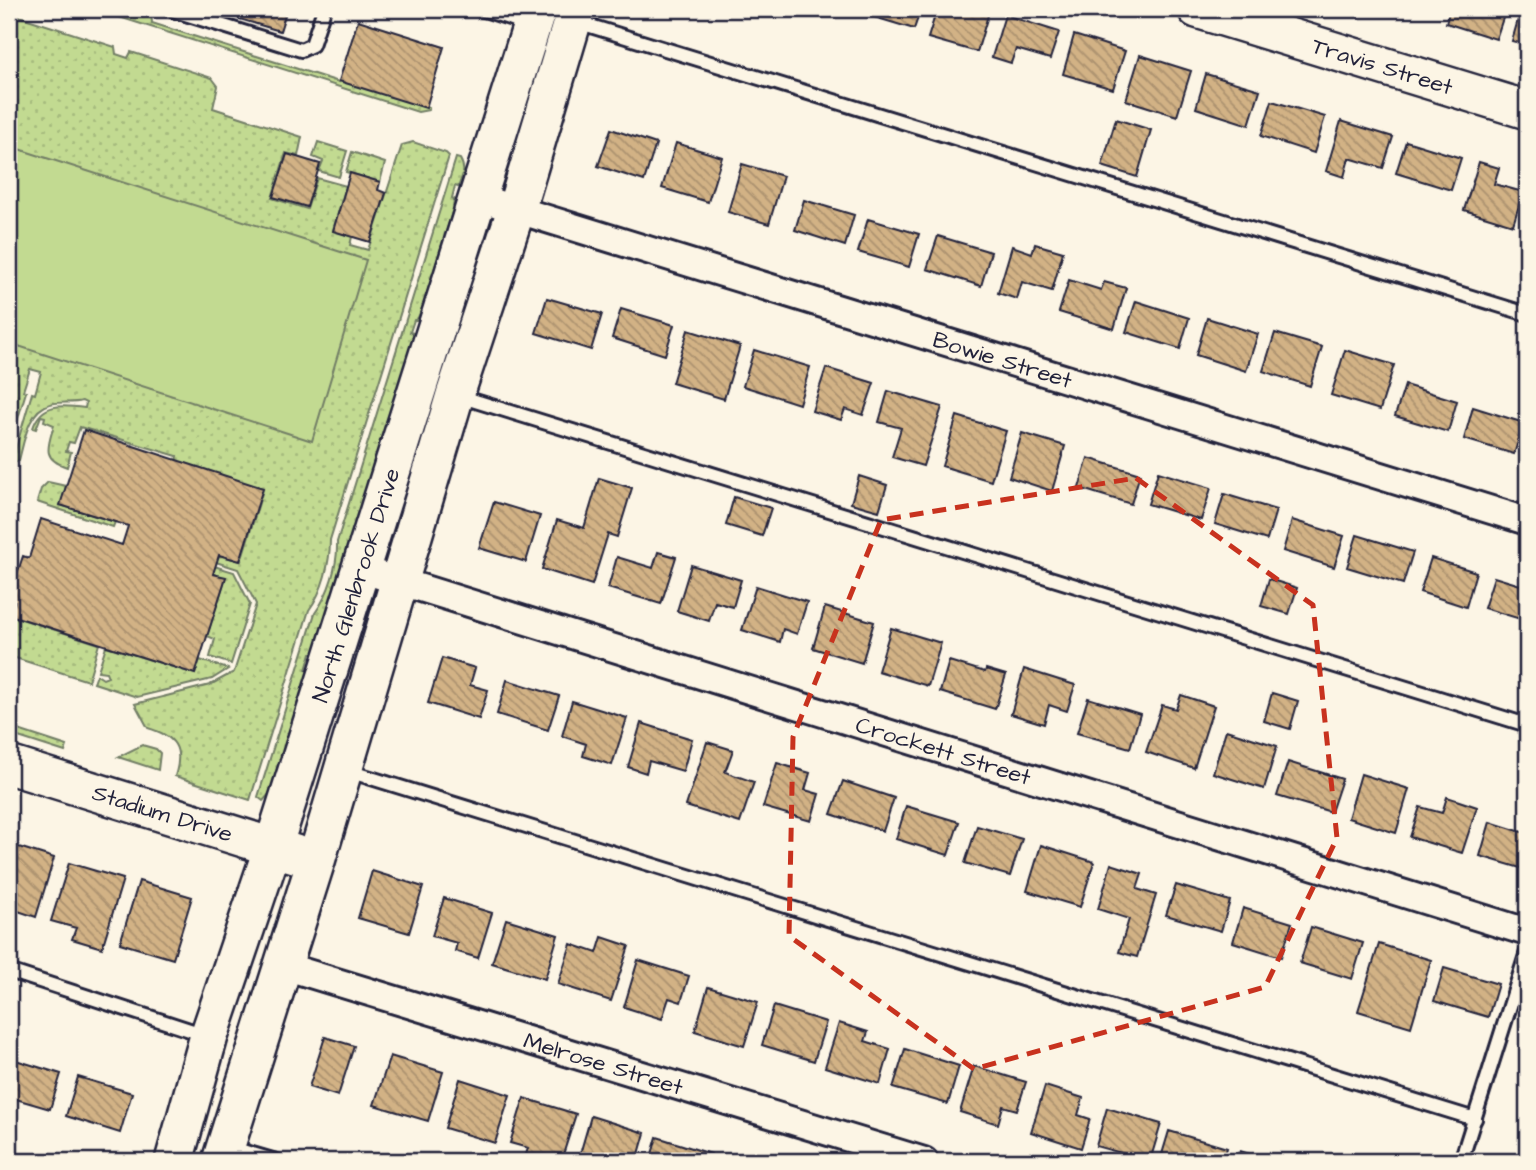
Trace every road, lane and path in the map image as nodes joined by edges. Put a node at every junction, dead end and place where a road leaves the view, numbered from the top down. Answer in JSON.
{"nodes":[{"id":1,"x":169,"y":9,"type":"edge"},
{"id":2,"x":324,"y":9,"type":"edge"},
{"id":3,"x":481,"y":9,"type":"edge"},
{"id":4,"x":1197,"y":9,"type":"edge"},
{"id":5,"x":574,"y":15,"type":"edge"},
{"id":6,"x":535,"y":17,"type":"edge"},
{"id":7,"x":1527,"y":110,"type":"edge"},
{"id":8,"x":479,"y":198,"type":"junction"},
{"id":9,"x":516,"y":210,"type":"junction"},
{"id":10,"x":1527,"y":314,"type":"edge"},
{"id":11,"x":455,"y":395,"type":"junction"},
{"id":12,"x":1527,"y":521,"type":"edge"},
{"id":13,"x":360,"y":569,"type":"junction"},
{"id":14,"x":400,"y":582,"type":"junction"},
{"id":15,"x":1527,"y":725,"type":"edge"},
{"id":16,"x":9,"y":765,"type":"edge"},
{"id":17,"x":344,"y":769,"type":"junction"},
{"id":18,"x":273,"y":847,"type":"junction"},
{"id":19,"x":316,"y":861,"type":"junction"},
{"id":20,"x":1527,"y":932,"type":"edge"},
{"id":21,"x":1527,"y":952,"type":"edge"},
{"id":22,"x":284,"y":966,"type":"junction"},
{"id":23,"x":9,"y":971,"type":"edge"},
{"id":24,"x":209,"y":1036,"type":"junction"},
{"id":25,"x":1475,"y":1119,"type":"junction"},
{"id":26,"x":223,"y":1154,"type":"edge"},
{"id":27,"x":174,"y":1161,"type":"edge"},
{"id":28,"x":276,"y":1161,"type":"edge"},
{"id":29,"x":924,"y":1161,"type":"edge"},
{"id":30,"x":1461,"y":1161,"type":"edge"}],
"edges":[{"from":1,"to":2,"type":"lane"},
{"from":3,"to":6,"type":"lane"},
{"from":4,"to":7,"type":"main road","name":"Travis Street"},
{"from":5,"to":9,"type":"main road","name":"North Glenbrook Drive"},
{"from":5,"to":10,"type":"lane"},
{"from":6,"to":8,"type":"main road","name":"North Glenbrook Drive"},
{"from":8,"to":9,"type":"street","name":"Bowie Street"},
{"from":8,"to":13,"type":"main road","name":"North Glenbrook Drive"},
{"from":9,"to":11,"type":"main road","name":"North Glenbrook Drive"},
{"from":9,"to":12,"type":"street","name":"Bowie Street"},
{"from":11,"to":14,"type":"main road","name":"North Glenbrook Drive"},
{"from":11,"to":15,"type":"lane"},
{"from":13,"to":14,"type":"street","name":"Crockett Street"},
{"from":13,"to":18,"type":"main road","name":"North Glenbrook Drive"},
{"from":14,"to":17,"type":"main road","name":"North Glenbrook Drive"},
{"from":14,"to":20,"type":"street","name":"Crockett Street"},
{"from":16,"to":18,"type":"main road","name":"Stadium Drive"},
{"from":17,"to":19,"type":"main road","name":"North Glenbrook Drive"},
{"from":17,"to":25,"type":"lane"},
{"from":18,"to":19,"type":"main road","name":"Stadium Drive"},
{"from":18,"to":24,"type":"main road","name":"North Glenbrook Drive"},
{"from":19,"to":22,"type":"main road","name":"North Glenbrook Drive"},
{"from":21,"to":25,"type":"lane"},
{"from":22,"to":26,"type":"main road","name":"North Glenbrook Drive"},
{"from":22,"to":29,"type":"street","name":"Melrose Street"},
{"from":23,"to":24,"type":"lane"},
{"from":24,"to":27,"type":"main road","name":"North Glenbrook Drive"},
{"from":25,"to":30,"type":"lane"},
{"from":26,"to":28,"type":"lane"}]}
